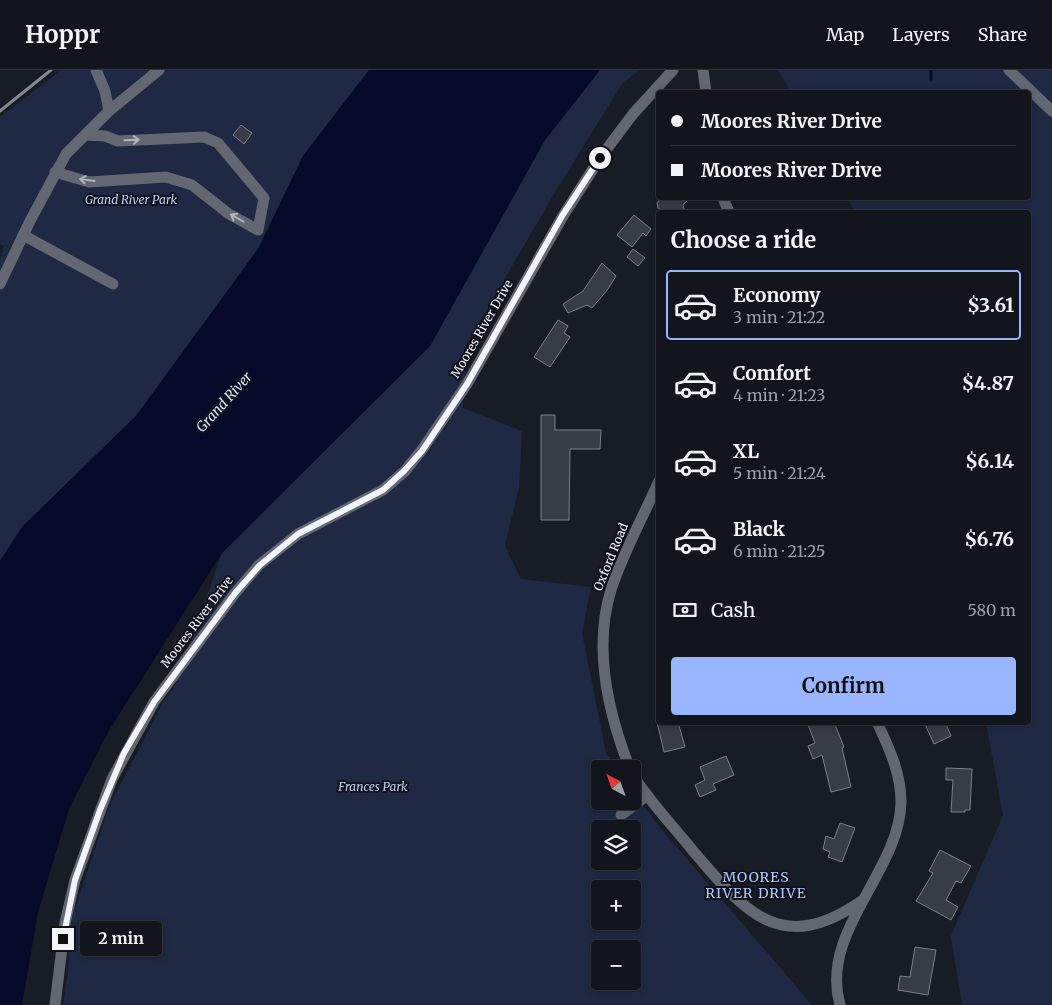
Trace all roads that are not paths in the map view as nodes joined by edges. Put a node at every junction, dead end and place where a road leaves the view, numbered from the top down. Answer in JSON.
{"nodes":[{"id":1,"x":96,"y":70,"type":"edge"},
{"id":2,"x":159,"y":70,"type":"edge"},
{"id":3,"x":673,"y":70,"type":"edge"},
{"id":4,"x":703,"y":70,"type":"edge"},
{"id":5,"x":1009,"y":70,"type":"edge"},
{"id":6,"x":706,"y":90,"type":"edge"},
{"id":7,"x":1029,"y":90,"type":"edge"},
{"id":8,"x":1031,"y":91,"type":"edge"},
{"id":9,"x":109,"y":111,"type":"junction"},
{"id":10,"x":1052,"y":112,"type":"edge"},
{"id":11,"x":84,"y":134,"type":"junction"},
{"id":12,"x":56,"y":172,"type":"junction"},
{"id":13,"x":23,"y":235,"type":"junction"},
{"id":14,"x":0,"y":284,"type":"edge"},
{"id":15,"x":113,"y":284,"type":"dead end"},
{"id":16,"x":656,"y":489,"type":"edge"},
{"id":17,"x":878,"y":725,"type":"edge"},
{"id":18,"x":627,"y":760,"type":"edge"},
{"id":19,"x":641,"y":788,"type":"edge"},
{"id":20,"x":646,"y":796,"type":"junction"},
{"id":21,"x":621,"y":816,"type":"dead end"},
{"id":22,"x":863,"y":900,"type":"junction"},
{"id":23,"x":55,"y":1005,"type":"edge"},
{"id":24,"x":840,"y":1005,"type":"edge"}],
"edges":[{"from":1,"to":9,"type":"street"},
{"from":2,"to":9,"type":"street"},
{"from":3,"to":23,"type":"street","name":"Moores River Drive"},
{"from":4,"to":6,"type":"street"},
{"from":5,"to":7,"type":"street"},
{"from":8,"to":10,"type":"street"},
{"from":9,"to":11,"type":"street"},
{"from":11,"to":12,"type":"street"},
{"from":11,"to":12,"type":"street","one_way":true},
{"from":12,"to":13,"type":"street"},
{"from":13,"to":14,"type":"street"},
{"from":13,"to":15,"type":"street"},
{"from":16,"to":18,"type":"street","name":"Oxford Road"},
{"from":17,"to":22,"type":"street"},
{"from":19,"to":20,"type":"street"},
{"from":20,"to":21,"type":"street"},
{"from":20,"to":22,"type":"street"},
{"from":22,"to":24,"type":"street"}]}
